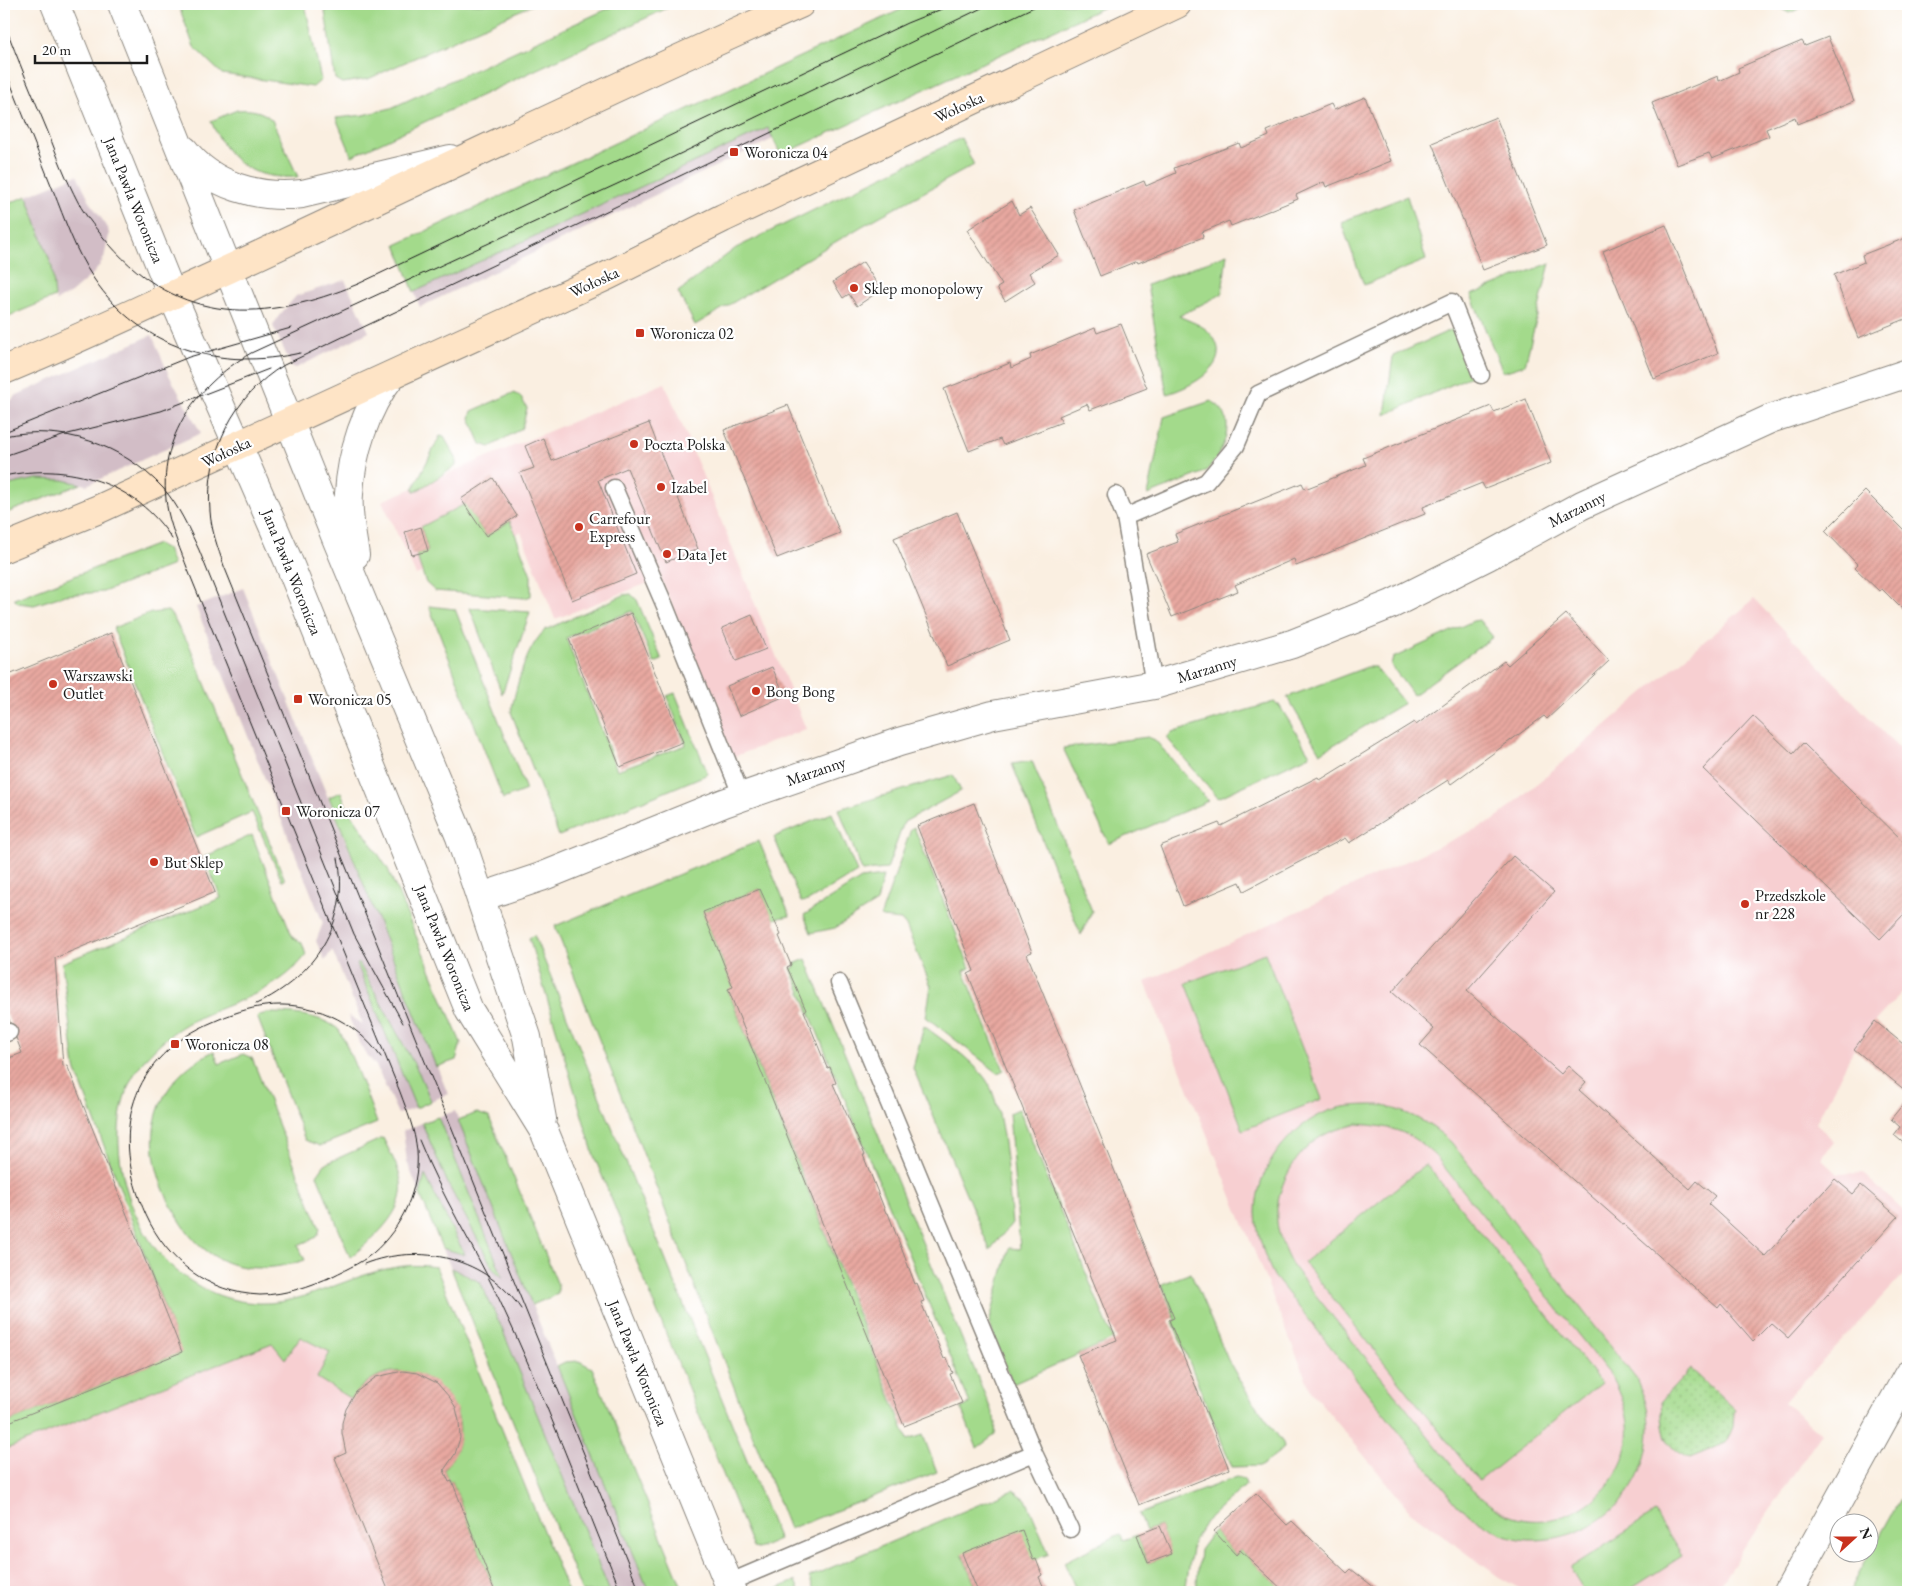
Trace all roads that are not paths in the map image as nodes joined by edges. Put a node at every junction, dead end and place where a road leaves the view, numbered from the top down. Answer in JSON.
{"nodes":[{"id":1,"x":55,"y":4,"type":"edge"},
{"id":2,"x":122,"y":4,"type":"edge"},
{"id":3,"x":800,"y":4,"type":"edge"},
{"id":4,"x":1177,"y":4,"type":"edge"},
{"id":5,"x":176,"y":138,"type":"junction"},
{"id":6,"x":478,"y":152,"type":"junction"},
{"id":7,"x":229,"y":268,"type":"junction"},
{"id":8,"x":172,"y":295,"type":"junction"},
{"id":9,"x":4,"y":370,"type":"edge"},
{"id":10,"x":1908,"y":374,"type":"edge"},
{"id":11,"x":1481,"y":375,"type":"dead end"},
{"id":12,"x":391,"y":376,"type":"junction"},
{"id":13,"x":291,"y":422,"type":"junction"},
{"id":14,"x":239,"y":446,"type":"junction"},
{"id":15,"x":614,"y":488,"type":"dead end"},
{"id":16,"x":1116,"y":495,"type":"dead end"},
{"id":17,"x":1126,"y":517,"type":"junction"},
{"id":18,"x":4,"y":548,"type":"edge"},
{"id":19,"x":362,"y":601,"type":"junction"},
{"id":20,"x":1154,"y":685,"type":"junction"},
{"id":21,"x":742,"y":797,"type":"junction"},
{"id":22,"x":481,"y":897,"type":"junction"},
{"id":23,"x":839,"y":983,"type":"dead end"},
{"id":24,"x":545,"y":1133,"type":"junction"},
{"id":25,"x":1908,"y":1375,"type":"edge"},
{"id":26,"x":1034,"y":1453,"type":"junction"},
{"id":27,"x":1070,"y":1529,"type":"dead end"},
{"id":28,"x":730,"y":1588,"type":"edge"},
{"id":29,"x":1788,"y":1592,"type":"edge"}],
"edges":[{"from":1,"to":8,"type":"street","name":"Jana Pawła Woronicza"},
{"from":2,"to":5,"type":"street","name":"Jana Pawła Woronicza"},
{"from":3,"to":6,"type":"main road"},
{"from":4,"to":12,"type":"main road","name":"Wołoska"},
{"from":5,"to":6,"type":"street"},
{"from":5,"to":7,"type":"street","name":"Jana Pawła Woronicza"},
{"from":6,"to":7,"type":"main road"},
{"from":7,"to":8,"type":"main road"},
{"from":7,"to":13,"type":"street","name":"Jana Pawła Woronicza"},
{"from":8,"to":9,"type":"main road"},
{"from":8,"to":14,"type":"street","name":"Jana Pawła Woronicza"},
{"from":10,"to":20,"type":"street","name":"Marzanny"},
{"from":11,"to":17,"type":"lane"},
{"from":12,"to":13,"type":"main road","name":"Wołoska"},
{"from":12,"to":19,"type":"street"},
{"from":13,"to":14,"type":"main road","name":"Wołoska"},
{"from":13,"to":19,"type":"street","name":"Jana Pawła Woronicza"},
{"from":14,"to":18,"type":"main road","name":"Wołoska"},
{"from":14,"to":24,"type":"street","name":"Jana Pawła Woronicza"},
{"from":15,"to":21,"type":"lane"},
{"from":16,"to":17,"type":"lane"},
{"from":17,"to":20,"type":"lane"},
{"from":19,"to":22,"type":"street","name":"Jana Pawła Woronicza"},
{"from":20,"to":21,"type":"street","name":"Marzanny"},
{"from":21,"to":22,"type":"street","name":"Marzanny"},
{"from":22,"to":24,"type":"street","name":"Jana Pawła Woronicza"},
{"from":23,"to":26,"type":"lane"},
{"from":24,"to":28,"type":"street","name":"Jana Pawła Woronicza"},
{"from":25,"to":29,"type":"street"},
{"from":26,"to":27,"type":"lane"},
{"from":26,"to":28,"type":"lane"}]}
